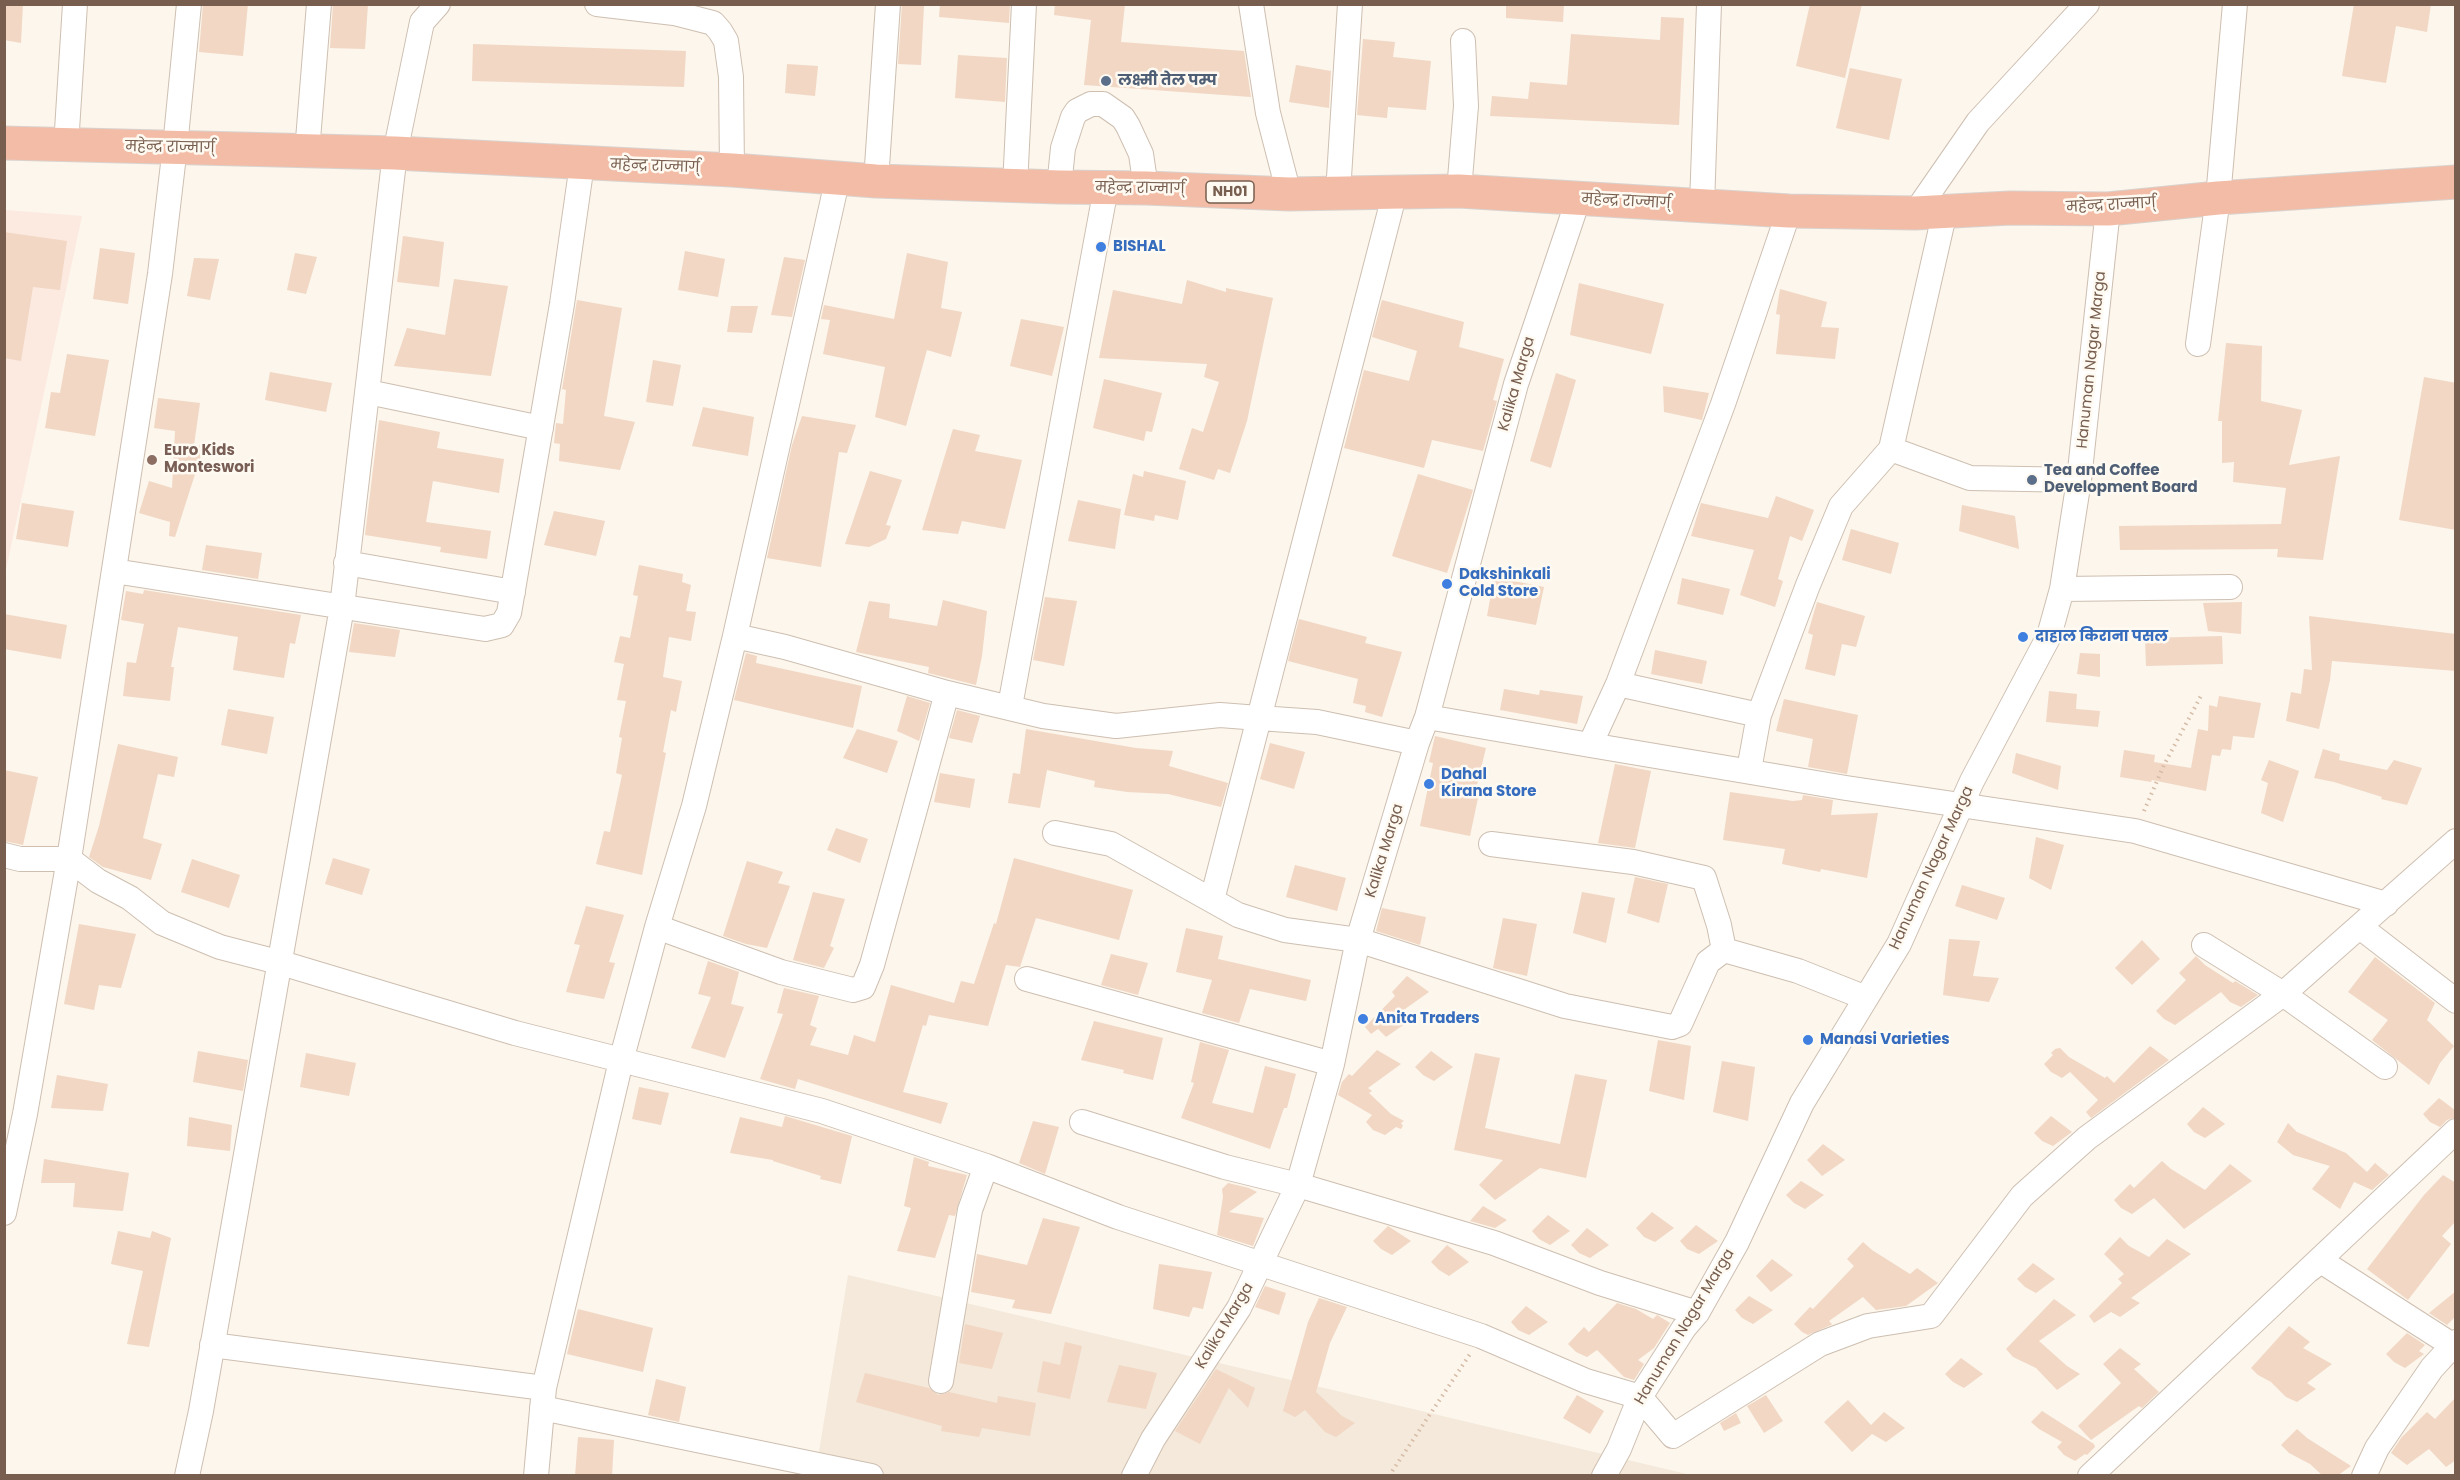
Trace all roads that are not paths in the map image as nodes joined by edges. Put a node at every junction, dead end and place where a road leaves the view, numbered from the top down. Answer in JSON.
{"nodes":[{"id":1,"x":75,"y":4,"type":"edge"},
{"id":2,"x":189,"y":4,"type":"edge"},
{"id":3,"x":319,"y":4,"type":"edge"},
{"id":4,"x":438,"y":4,"type":"edge"},
{"id":5,"x":597,"y":4,"type":"edge"},
{"id":6,"x":888,"y":4,"type":"edge"},
{"id":7,"x":1024,"y":4,"type":"edge"},
{"id":8,"x":1251,"y":4,"type":"edge"},
{"id":9,"x":1350,"y":4,"type":"edge"},
{"id":10,"x":1709,"y":4,"type":"edge"},
{"id":11,"x":2087,"y":4,"type":"edge"},
{"id":12,"x":2235,"y":4,"type":"edge"},
{"id":13,"x":1463,"y":41,"type":"dead end"},
{"id":14,"x":4,"y":143,"type":"edge"},
{"id":15,"x":66,"y":146,"type":"junction"},
{"id":16,"x":175,"y":147,"type":"junction"},
{"id":17,"x":307,"y":152,"type":"junction"},
{"id":18,"x":395,"y":153,"type":"junction"},
{"id":19,"x":582,"y":164,"type":"junction"},
{"id":20,"x":732,"y":170,"type":"junction"},
{"id":21,"x":838,"y":177,"type":"junction"},
{"id":22,"x":876,"y":181,"type":"junction"},
{"id":23,"x":2456,"y":182,"type":"edge"},
{"id":24,"x":1015,"y":186,"type":"junction"},
{"id":25,"x":1059,"y":187,"type":"junction"},
{"id":26,"x":1106,"y":188,"type":"junction"},
{"id":27,"x":1146,"y":188,"type":"junction"},
{"id":28,"x":1459,"y":190,"type":"junction"},
{"id":29,"x":1395,"y":192,"type":"junction"},
{"id":30,"x":1338,"y":193,"type":"junction"},
{"id":31,"x":1289,"y":194,"type":"junction"},
{"id":32,"x":2218,"y":198,"type":"junction"},
{"id":33,"x":1578,"y":200,"type":"junction"},
{"id":34,"x":1702,"y":206,"type":"junction"},
{"id":35,"x":2108,"y":209,"type":"junction"},
{"id":36,"x":1790,"y":211,"type":"junction"},
{"id":37,"x":1930,"y":212,"type":"junction"},
{"id":38,"x":2198,"y":344,"type":"dead end"},
{"id":39,"x":368,"y":392,"type":"junction"},
{"id":40,"x":541,"y":428,"type":"junction"},
{"id":41,"x":1890,"y":449,"type":"junction"},
{"id":42,"x":2079,"y":480,"type":"junction"},
{"id":43,"x":346,"y":563,"type":"junction"},
{"id":44,"x":114,"y":571,"type":"junction"},
{"id":45,"x":2230,"y":587,"type":"dead end"},
{"id":46,"x":2062,"y":589,"type":"junction"},
{"id":47,"x":513,"y":592,"type":"junction"},
{"id":48,"x":342,"y":607,"type":"junction"},
{"id":49,"x":735,"y":636,"type":"junction"},
{"id":50,"x":1618,"y":684,"type":"junction"},
{"id":51,"x":947,"y":693,"type":"junction"},
{"id":52,"x":1010,"y":706,"type":"junction"},
{"id":53,"x":1759,"y":715,"type":"junction"},
{"id":54,"x":1427,"y":717,"type":"junction"},
{"id":55,"x":1259,"y":718,"type":"junction"},
{"id":56,"x":1417,"y":743,"type":"junction"},
{"id":57,"x":1590,"y":745,"type":"junction"},
{"id":58,"x":1749,"y":770,"type":"junction"},
{"id":59,"x":1961,"y":804,"type":"junction"},
{"id":60,"x":1055,"y":833,"type":"dead end"},
{"id":61,"x":2456,"y":841,"type":"edge"},
{"id":62,"x":1491,"y":844,"type":"dead end"},
{"id":63,"x":4,"y":855,"type":"edge"},
{"id":64,"x":69,"y":859,"type":"junction"},
{"id":65,"x":1212,"y":900,"type":"junction"},
{"id":66,"x":2386,"y":904,"type":"junction"},
{"id":67,"x":657,"y":927,"type":"junction"},
{"id":68,"x":2360,"y":927,"type":"junction"},
{"id":69,"x":1358,"y":940,"type":"junction"},
{"id":70,"x":2204,"y":945,"type":"dead end"},
{"id":71,"x":1724,"y":950,"type":"junction"},
{"id":72,"x":278,"y":962,"type":"junction"},
{"id":73,"x":1027,"y":979,"type":"dead end"},
{"id":74,"x":2283,"y":994,"type":"junction"},
{"id":75,"x":1866,"y":998,"type":"junction"},
{"id":76,"x":2456,"y":1002,"type":"edge"},
{"id":77,"x":621,"y":1061,"type":"junction"},
{"id":78,"x":1332,"y":1064,"type":"junction"},
{"id":79,"x":2385,"y":1067,"type":"dead end"},
{"id":80,"x":1082,"y":1122,"type":"dead end"},
{"id":81,"x":2456,"y":1131,"type":"edge"},
{"id":82,"x":986,"y":1166,"type":"junction"},
{"id":83,"x":1298,"y":1185,"type":"junction"},
{"id":84,"x":4,"y":1213,"type":"edge"},
{"id":85,"x":1261,"y":1263,"type":"junction"},
{"id":86,"x":2309,"y":1270,"type":"junction"},
{"id":87,"x":1697,"y":1313,"type":"junction"},
{"id":88,"x":212,"y":1345,"type":"junction"},
{"id":89,"x":2454,"y":1346,"type":"edge"},
{"id":90,"x":941,"y":1381,"type":"dead end"},
{"id":91,"x":1640,"y":1397,"type":"junction"},
{"id":92,"x":543,"y":1398,"type":"junction"},
{"id":93,"x":790,"y":1468,"type":"edge"},
{"id":94,"x":187,"y":1476,"type":"edge"},
{"id":95,"x":536,"y":1476,"type":"edge"},
{"id":96,"x":871,"y":1476,"type":"edge"},
{"id":97,"x":1134,"y":1476,"type":"edge"},
{"id":98,"x":1604,"y":1476,"type":"edge"},
{"id":99,"x":2090,"y":1476,"type":"edge"},
{"id":100,"x":2364,"y":1476,"type":"edge"}],
"edges":[{"from":1,"to":15,"type":"street"},
{"from":2,"to":16,"type":"street"},
{"from":3,"to":17,"type":"street"},
{"from":4,"to":18,"type":"street"},
{"from":5,"to":20,"type":"street"},
{"from":6,"to":22,"type":"street"},
{"from":7,"to":24,"type":"street"},
{"from":8,"to":31,"type":"street"},
{"from":9,"to":30,"type":"street"},
{"from":10,"to":34,"type":"street"},
{"from":11,"to":37,"type":"street"},
{"from":12,"to":32,"type":"street"},
{"from":13,"to":28,"type":"street"},
{"from":14,"to":15,"type":"highway","name":"महेन्द्र राज्मार्ग्","number":"NH01"},
{"from":15,"to":16,"type":"highway","name":"महेन्द्र राज्मार्ग्","number":"NH01"},
{"from":16,"to":17,"type":"highway","name":"महेन्द्र राज्मार्ग्","number":"NH01"},
{"from":16,"to":44,"type":"street"},
{"from":17,"to":18,"type":"highway","name":"महेन्द्र राज्मार्ग्","number":"NH01"},
{"from":18,"to":19,"type":"highway","name":"महेन्द्र राज्मार्ग्","number":"NH01"},
{"from":18,"to":39,"type":"street"},
{"from":19,"to":20,"type":"highway","name":"महेन्द्र राज्मार्ग्","number":"NH01"},
{"from":19,"to":40,"type":"street"},
{"from":20,"to":21,"type":"highway","name":"महेन्द्र राज्मार्ग्","number":"NH01"},
{"from":21,"to":22,"type":"highway","name":"महेन्द्र राज्मार्ग्","number":"NH01"},
{"from":21,"to":49,"type":"street"},
{"from":22,"to":24,"type":"highway","name":"महेन्द्र राज्मार्ग्","number":"NH01"},
{"from":23,"to":32,"type":"highway","name":"महेन्द्र राज्मार्ग्","number":"NH01"},
{"from":24,"to":25,"type":"highway","name":"महेन्द्र राज्मार्ग्","number":"NH01"},
{"from":25,"to":26,"type":"highway","name":"महेन्द्र राज्मार्ग्","number":"NH01"},
{"from":25,"to":27,"type":"street"},
{"from":26,"to":27,"type":"highway","name":"महेन्द्र राज्मार्ग्","number":"NH01"},
{"from":26,"to":52,"type":"street"},
{"from":27,"to":31,"type":"highway","name":"महेन्द्र राज्मार्ग्","number":"NH01"},
{"from":28,"to":29,"type":"highway","name":"महेन्द्र राज्मार्ग्","number":"NH01"},
{"from":28,"to":33,"type":"highway","name":"महेन्द्र राज्मार्ग्","number":"NH01"},
{"from":29,"to":30,"type":"highway","name":"महेन्द्र राज्मार्ग्","number":"NH01"},
{"from":29,"to":55,"type":"street"},
{"from":30,"to":31,"type":"highway","name":"महेन्द्र राज्मार्ग्","number":"NH01"},
{"from":32,"to":35,"type":"highway","name":"महेन्द्र राज्मार्ग्","number":"NH01"},
{"from":32,"to":38,"type":"street"},
{"from":33,"to":34,"type":"highway","name":"महेन्द्र राज्मार्ग्","number":"NH01"},
{"from":33,"to":54,"type":"street","name":"Kalika Marga"},
{"from":34,"to":36,"type":"highway","name":"महेन्द्र राज्मार्ग्","number":"NH01"},
{"from":35,"to":37,"type":"highway","name":"महेन्द्र राज्मार्ग्","number":"NH01"},
{"from":35,"to":42,"type":"street","name":"Hanuman Nagar Marga"},
{"from":36,"to":37,"type":"highway","name":"महेन्द्र राज्मार्ग्","number":"NH01"},
{"from":36,"to":50,"type":"street"},
{"from":37,"to":41,"type":"street"},
{"from":39,"to":40,"type":"street"},
{"from":39,"to":43,"type":"street"},
{"from":40,"to":47,"type":"street"},
{"from":41,"to":42,"type":"street"},
{"from":41,"to":53,"type":"street"},
{"from":42,"to":46,"type":"street","name":"Hanuman Nagar Marga"},
{"from":43,"to":47,"type":"street"},
{"from":43,"to":48,"type":"street"},
{"from":44,"to":48,"type":"street"},
{"from":44,"to":64,"type":"street"},
{"from":45,"to":46,"type":"street"},
{"from":46,"to":59,"type":"street","name":"Hanuman Nagar Marga"},
{"from":47,"to":48,"type":"street"},
{"from":48,"to":72,"type":"street"},
{"from":49,"to":51,"type":"street"},
{"from":49,"to":67,"type":"street"},
{"from":50,"to":53,"type":"street"},
{"from":50,"to":57,"type":"street"},
{"from":51,"to":52,"type":"street"},
{"from":51,"to":67,"type":"street"},
{"from":52,"to":55,"type":"street"},
{"from":53,"to":58,"type":"street"},
{"from":54,"to":56,"type":"street","name":"Kalika Marga"},
{"from":54,"to":57,"type":"street"},
{"from":55,"to":56,"type":"street"},
{"from":55,"to":65,"type":"street"},
{"from":56,"to":69,"type":"street","name":"Kalika Marga"},
{"from":57,"to":58,"type":"street"},
{"from":58,"to":59,"type":"street"},
{"from":59,"to":66,"type":"street"},
{"from":59,"to":75,"type":"street","name":"Hanuman Nagar Marga"},
{"from":60,"to":65,"type":"street"},
{"from":61,"to":66,"type":"street"},
{"from":62,"to":71,"type":"street"},
{"from":63,"to":64,"type":"street"},
{"from":64,"to":72,"type":"street"},
{"from":64,"to":84,"type":"street"},
{"from":65,"to":69,"type":"street"},
{"from":66,"to":68,"type":"street"},
{"from":67,"to":77,"type":"street"},
{"from":68,"to":74,"type":"street"},
{"from":68,"to":76,"type":"street"},
{"from":69,"to":71,"type":"street"},
{"from":69,"to":78,"type":"street","name":"Kalika Marga"},
{"from":70,"to":74,"type":"street"},
{"from":71,"to":75,"type":"street"},
{"from":72,"to":77,"type":"street"},
{"from":72,"to":88,"type":"street"},
{"from":73,"to":78,"type":"street"},
{"from":74,"to":79,"type":"street"},
{"from":74,"to":91,"type":"street"},
{"from":75,"to":87,"type":"street","name":"Hanuman Nagar Marga"},
{"from":77,"to":82,"type":"street"},
{"from":77,"to":92,"type":"street"},
{"from":78,"to":83,"type":"street","name":"Kalika Marga"},
{"from":80,"to":83,"type":"street"},
{"from":81,"to":86,"type":"street"},
{"from":82,"to":85,"type":"street"},
{"from":82,"to":90,"type":"street"},
{"from":83,"to":85,"type":"street","name":"Kalika Marga"},
{"from":83,"to":87,"type":"street"},
{"from":85,"to":91,"type":"street"},
{"from":85,"to":97,"type":"street","name":"Kalika Marga"},
{"from":86,"to":89,"type":"street"},
{"from":86,"to":99,"type":"street"},
{"from":87,"to":91,"type":"street","name":"Hanuman Nagar Marga"},
{"from":88,"to":92,"type":"street"},
{"from":88,"to":94,"type":"street"},
{"from":89,"to":100,"type":"street"},
{"from":91,"to":98,"type":"street","name":"Hanuman Nagar Marga"},
{"from":92,"to":93,"type":"street"},
{"from":92,"to":95,"type":"street"},
{"from":93,"to":96,"type":"street"}]}
